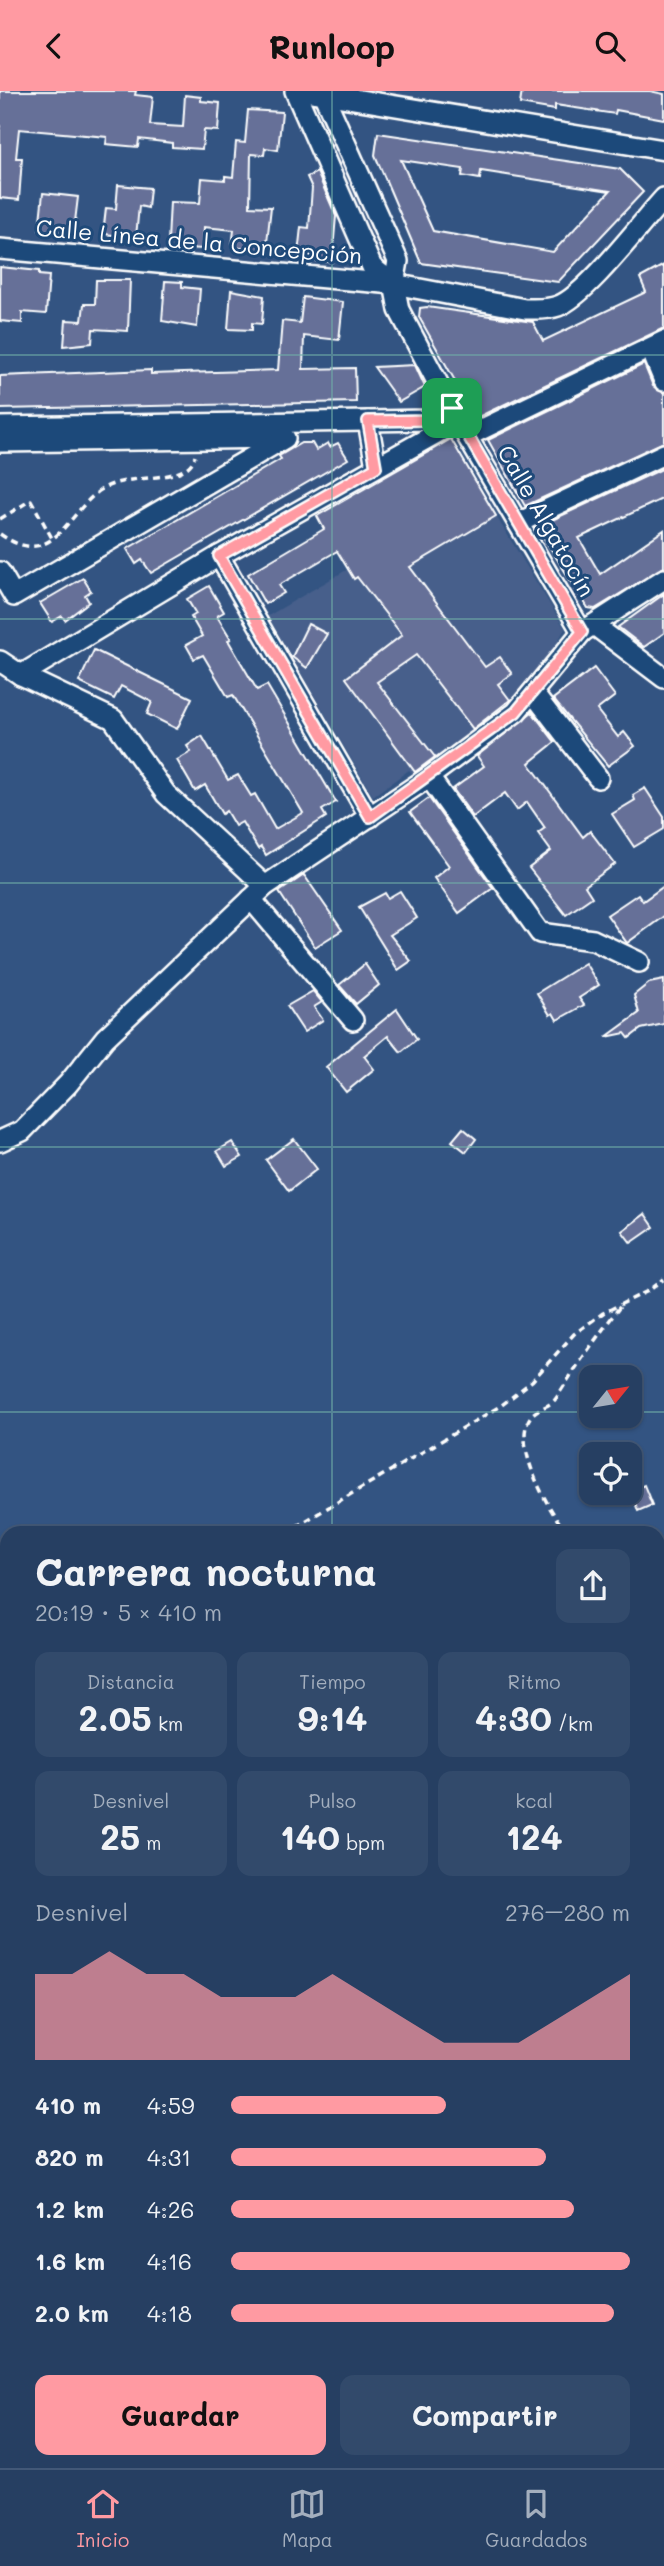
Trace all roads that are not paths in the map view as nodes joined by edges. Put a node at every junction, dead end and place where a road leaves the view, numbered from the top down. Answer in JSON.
{"nodes":[{"id":1,"x":295,"y":91,"type":"edge"},
{"id":2,"x":317,"y":93,"type":"edge"},
{"id":3,"x":664,"y":150,"type":"edge"},
{"id":4,"x":664,"y":198,"type":"edge"},
{"id":5,"x":0,"y":249,"type":"edge"},
{"id":6,"x":394,"y":284,"type":"junction"},
{"id":7,"x":664,"y":341,"type":"edge"},
{"id":8,"x":664,"y":355,"type":"edge"},
{"id":9,"x":664,"y":381,"type":"edge"},
{"id":10,"x":368,"y":421,"type":"junction"},
{"id":11,"x":459,"y":422,"type":"junction"},
{"id":12,"x":0,"y":427,"type":"edge"},
{"id":13,"x":0,"y":442,"type":"edge"},
{"id":14,"x":664,"y":454,"type":"edge"},
{"id":15,"x":376,"y":467,"type":"junction"},
{"id":16,"x":518,"y":523,"type":"junction"},
{"id":17,"x":219,"y":556,"type":"junction"},
{"id":18,"x":0,"y":572,"type":"edge"},
{"id":19,"x":664,"y":579,"type":"edge"},
{"id":20,"x":588,"y":629,"type":"junction"},
{"id":21,"x":0,"y":661,"type":"edge"},
{"id":22,"x":21,"y":675,"type":"junction"},
{"id":23,"x":664,"y":678,"type":"edge"},
{"id":24,"x":533,"y":693,"type":"junction"},
{"id":25,"x":429,"y":778,"type":"junction"},
{"id":26,"x":598,"y":778,"type":"dead end"},
{"id":27,"x":370,"y":817,"type":"junction"},
{"id":28,"x":258,"y":892,"type":"junction"},
{"id":29,"x":639,"y":963,"type":"dead end"},
{"id":30,"x":353,"y":1020,"type":"dead end"},
{"id":31,"x":0,"y":1141,"type":"edge"}],
"edges":[{"from":1,"to":6,"type":"street"},
{"from":2,"to":3,"type":"street"},
{"from":2,"to":6,"type":"street","name":"Calle Algatocín"},
{"from":4,"to":6,"type":"street","name":"Calle Línea de la Concepción"},
{"from":5,"to":6,"type":"street","name":"Calle Línea de la Concepción"},
{"from":6,"to":11,"type":"street","name":"Calle Algatocín"},
{"from":7,"to":11,"type":"street"},
{"from":8,"to":9,"type":"street"},
{"from":10,"to":11,"type":"street"},
{"from":10,"to":12,"type":"street"},
{"from":10,"to":15,"type":"street"},
{"from":11,"to":15,"type":"street"},
{"from":11,"to":16,"type":"street","name":"Calle Algatocín"},
{"from":13,"to":18,"type":"street"},
{"from":14,"to":16,"type":"street"},
{"from":15,"to":17,"type":"street"},
{"from":16,"to":20,"type":"street","name":"Calle Algatocín"},
{"from":17,"to":22,"type":"street"},
{"from":17,"to":27,"type":"street"},
{"from":19,"to":20,"type":"street"},
{"from":20,"to":23,"type":"street"},
{"from":20,"to":24,"type":"street"},
{"from":21,"to":22,"type":"street"},
{"from":22,"to":28,"type":"street"},
{"from":24,"to":25,"type":"street"},
{"from":24,"to":26,"type":"street"},
{"from":25,"to":27,"type":"street"},
{"from":25,"to":29,"type":"street"},
{"from":27,"to":28,"type":"street"},
{"from":28,"to":30,"type":"street"},
{"from":28,"to":31,"type":"street"}]}
